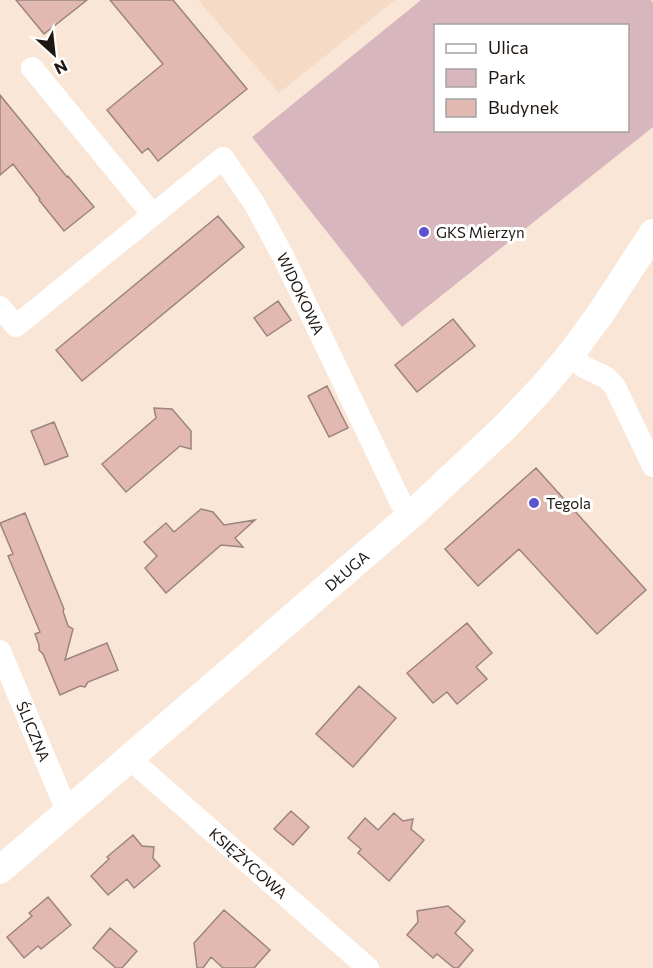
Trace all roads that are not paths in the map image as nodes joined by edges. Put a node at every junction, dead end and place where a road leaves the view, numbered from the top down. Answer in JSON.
{"nodes":[{"id":1,"x":32,"y":68,"type":"dead end"},
{"id":2,"x":153,"y":215,"type":"junction"},
{"id":3,"x":653,"y":233,"type":"edge"},
{"id":4,"x":0,"y":307,"type":"edge"},
{"id":5,"x":570,"y":355,"type":"junction"},
{"id":6,"x":653,"y":466,"type":"edge"},
{"id":7,"x":411,"y":514,"type":"junction"},
{"id":8,"x":0,"y":651,"type":"edge"},
{"id":9,"x":129,"y":758,"type":"junction"},
{"id":10,"x":67,"y":811,"type":"junction"},
{"id":11,"x":0,"y":870,"type":"edge"},
{"id":12,"x":368,"y":968,"type":"edge"}],
"edges":[{"from":1,"to":2,"type":"street"},
{"from":2,"to":4,"type":"street","name":"WIDOKOWA"},
{"from":2,"to":7,"type":"street","name":"WIDOKOWA"},
{"from":3,"to":5,"type":"street","name":"DŁUGA"},
{"from":5,"to":6,"type":"street"},
{"from":5,"to":7,"type":"street","name":"DŁUGA"},
{"from":7,"to":9,"type":"street","name":"DŁUGA"},
{"from":8,"to":10,"type":"street","name":"ŚLICZNA"},
{"from":9,"to":10,"type":"street","name":"DŁUGA"},
{"from":9,"to":12,"type":"street","name":"KSIĘŻYCOWA"},
{"from":10,"to":11,"type":"street","name":"DŁUGA"}]}
